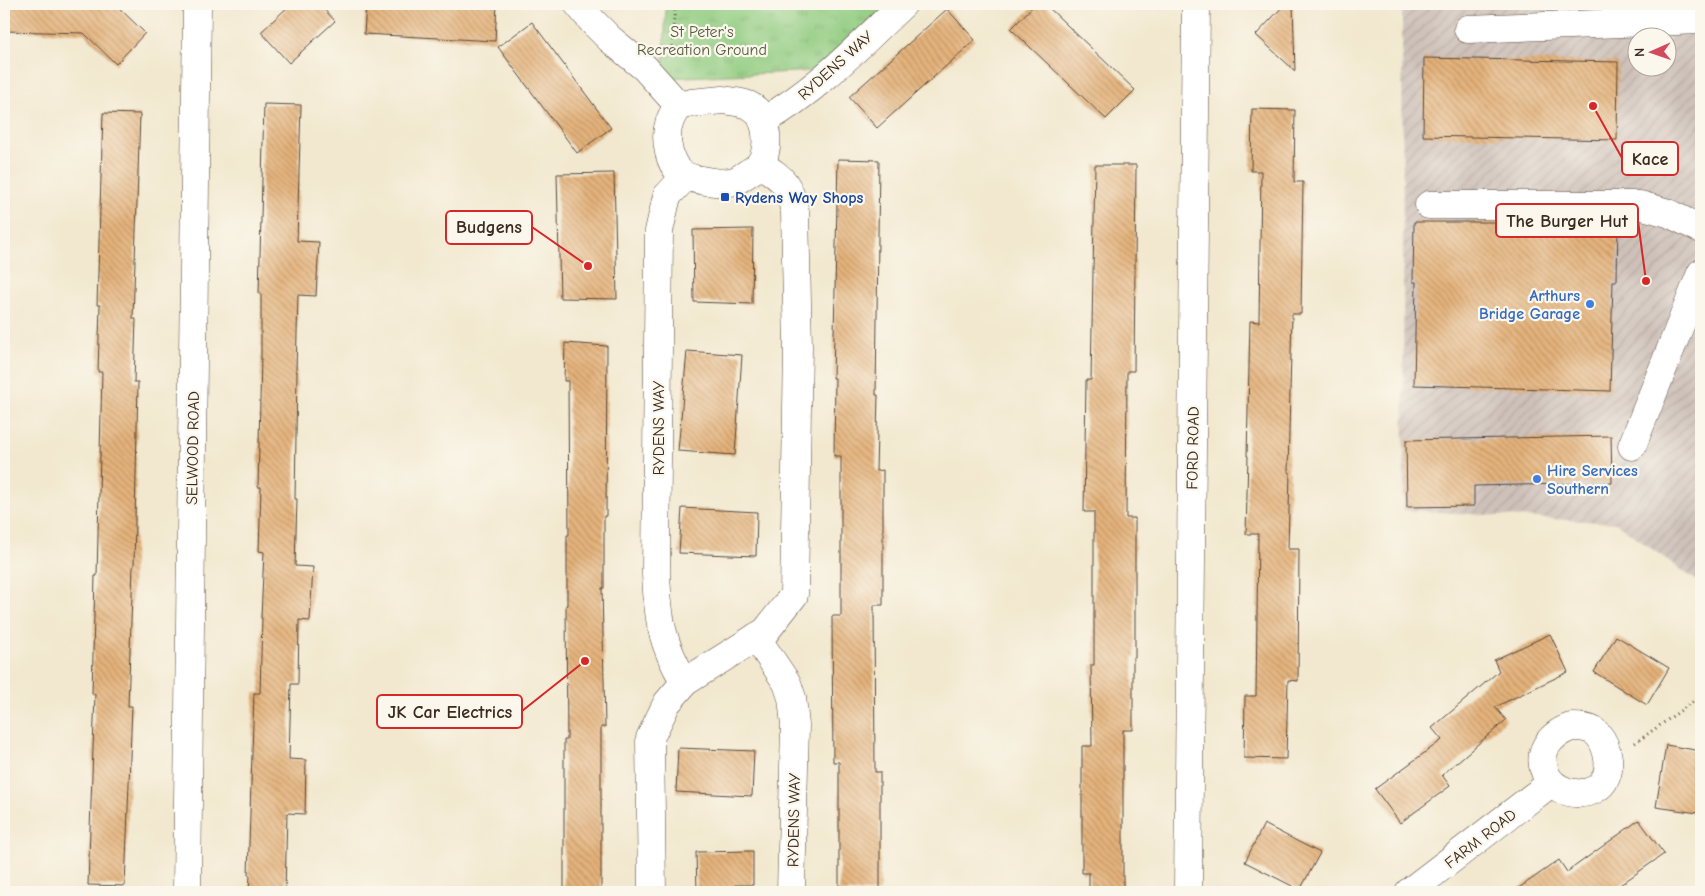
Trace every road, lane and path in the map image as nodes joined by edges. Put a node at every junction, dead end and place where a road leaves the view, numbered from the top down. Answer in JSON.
{"nodes":[{"id":1,"x":197,"y":4,"type":"edge"},
{"id":2,"x":578,"y":4,"type":"edge"},
{"id":3,"x":675,"y":4,"type":"edge"},
{"id":4,"x":903,"y":4,"type":"edge"},
{"id":5,"x":1196,"y":4,"type":"edge"},
{"id":6,"x":1697,"y":4,"type":"edge"},
{"id":7,"x":1701,"y":18,"type":"edge"},
{"id":8,"x":1468,"y":29,"type":"dead end"},
{"id":9,"x":672,"y":56,"type":"dead end"},
{"id":10,"x":679,"y":106,"type":"junction"},
{"id":11,"x":763,"y":121,"type":"junction"},
{"id":12,"x":760,"y":164,"type":"junction"},
{"id":13,"x":685,"y":177,"type":"junction"},
{"id":14,"x":1429,"y":206,"type":"dead end"},
{"id":15,"x":1701,"y":229,"type":"edge"},
{"id":16,"x":1701,"y":273,"type":"edge"},
{"id":17,"x":1632,"y":446,"type":"dead end"},
{"id":18,"x":756,"y":637,"type":"junction"},
{"id":19,"x":685,"y":682,"type":"junction"},
{"id":20,"x":1701,"y":696,"type":"edge"},
{"id":21,"x":1631,"y":746,"type":"dead end"},
{"id":22,"x":1551,"y":783,"type":"dead end"},
{"id":23,"x":187,"y":892,"type":"edge"},
{"id":24,"x":652,"y":892,"type":"edge"},
{"id":25,"x":791,"y":892,"type":"edge"},
{"id":26,"x":1188,"y":892,"type":"edge"},
{"id":27,"x":1409,"y":892,"type":"edge"}],
"edges":[{"from":1,"to":23,"type":"street","name":"SELWOOD ROAD"},
{"from":2,"to":10,"type":"street"},
{"from":3,"to":9,"type":"path"},
{"from":4,"to":11,"type":"street","name":"RYDENS WAY"},
{"from":5,"to":26,"type":"street","name":"FORD ROAD"},
{"from":6,"to":7,"type":"street"},
{"from":7,"to":8,"type":"street"},
{"from":10,"to":11,"type":"street"},
{"from":10,"to":13,"type":"street"},
{"from":11,"to":12,"type":"street"},
{"from":12,"to":13,"type":"street"},
{"from":12,"to":18,"type":"street"},
{"from":13,"to":19,"type":"street","name":"RYDENS WAY"},
{"from":14,"to":15,"type":"street"},
{"from":16,"to":17,"type":"street"},
{"from":18,"to":19,"type":"street"},
{"from":18,"to":25,"type":"street","name":"RYDENS WAY"},
{"from":19,"to":24,"type":"street"},
{"from":20,"to":21,"type":"path"},
{"from":22,"to":27,"type":"street","name":"FARM ROAD"}]}
